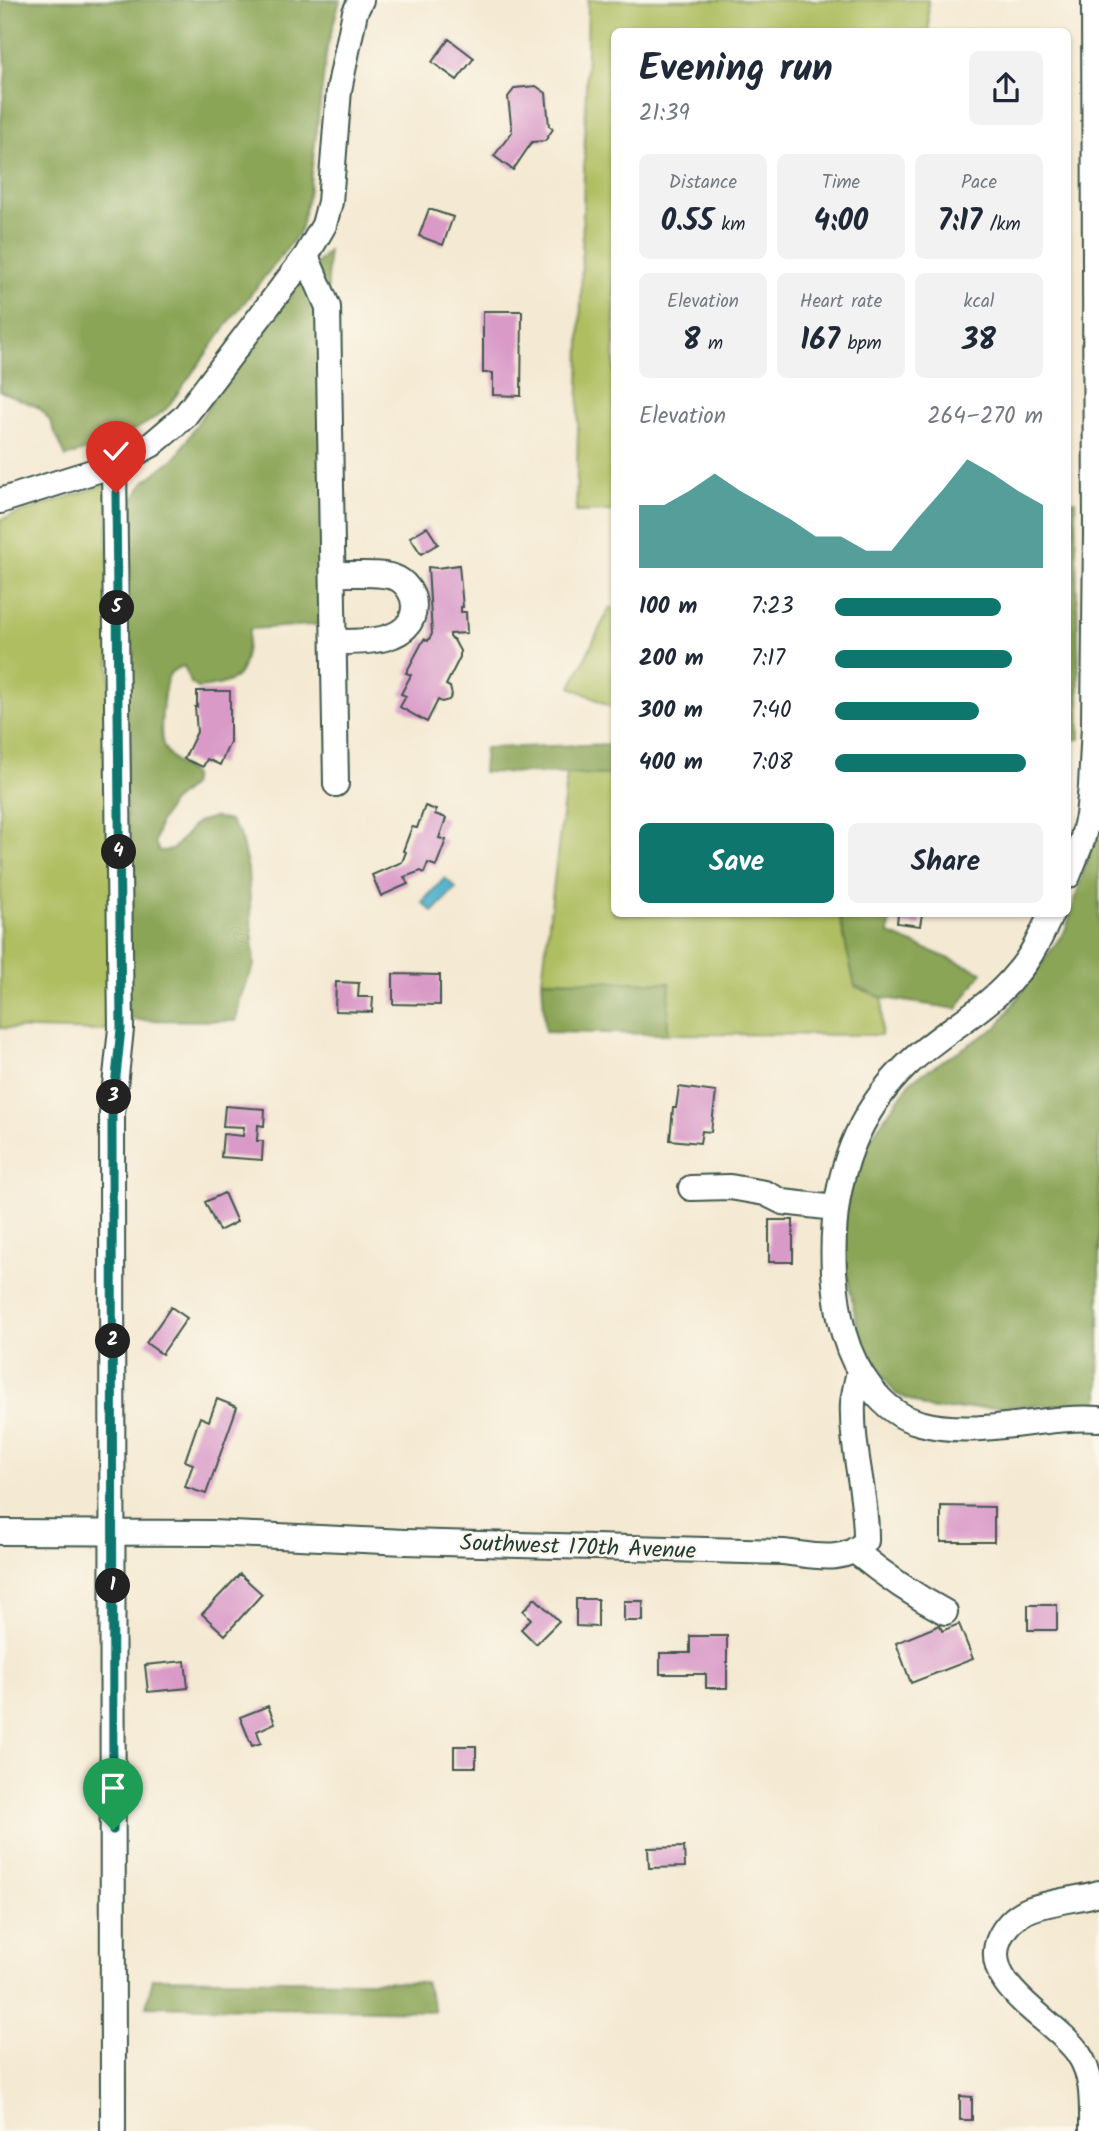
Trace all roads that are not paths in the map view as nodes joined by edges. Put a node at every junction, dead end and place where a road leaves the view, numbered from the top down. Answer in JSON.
{"nodes":[{"id":1,"x":361,"y":0,"type":"edge"},
{"id":2,"x":1094,"y":0,"type":"edge"},
{"id":3,"x":1097,"y":26,"type":"edge"},
{"id":4,"x":306,"y":256,"type":"junction"},
{"id":5,"x":114,"y":465,"type":"junction"},
{"id":6,"x":0,"y":501,"type":"edge"},
{"id":7,"x":333,"y":574,"type":"junction"},
{"id":8,"x":335,"y":642,"type":"junction"},
{"id":9,"x":336,"y":784,"type":"dead end"},
{"id":10,"x":1071,"y":868,"type":"edge"},
{"id":11,"x":1049,"y":917,"type":"edge"},
{"id":12,"x":691,"y":1188,"type":"dead end"},
{"id":13,"x":835,"y":1208,"type":"junction"},
{"id":14,"x":859,"y":1371,"type":"junction"},
{"id":15,"x":1099,"y":1419,"type":"edge"},
{"id":16,"x":0,"y":1532,"type":"edge"},
{"id":17,"x":113,"y":1532,"type":"junction"},
{"id":18,"x":856,"y":1552,"type":"junction"},
{"id":19,"x":945,"y":1612,"type":"dead end"},
{"id":20,"x":1099,"y":1893,"type":"edge"},
{"id":21,"x":113,"y":2131,"type":"edge"},
{"id":22,"x":1092,"y":2131,"type":"edge"}],
"edges":[{"from":1,"to":4,"type":"street"},
{"from":2,"to":3,"type":"street"},
{"from":3,"to":10,"type":"street"},
{"from":4,"to":5,"type":"street"},
{"from":4,"to":7,"type":"street"},
{"from":5,"to":6,"type":"street"},
{"from":5,"to":17,"type":"street"},
{"from":7,"to":8,"type":"street"},
{"from":7,"to":8,"type":"street"},
{"from":8,"to":9,"type":"street"},
{"from":11,"to":13,"type":"street"},
{"from":12,"to":13,"type":"street"},
{"from":13,"to":14,"type":"street"},
{"from":14,"to":15,"type":"street"},
{"from":14,"to":18,"type":"street"},
{"from":16,"to":17,"type":"street","name":"Southwest 170th Avenue"},
{"from":17,"to":18,"type":"street","name":"Southwest 170th Avenue"},
{"from":17,"to":21,"type":"street"},
{"from":18,"to":19,"type":"street"},
{"from":20,"to":22,"type":"street"}]}
